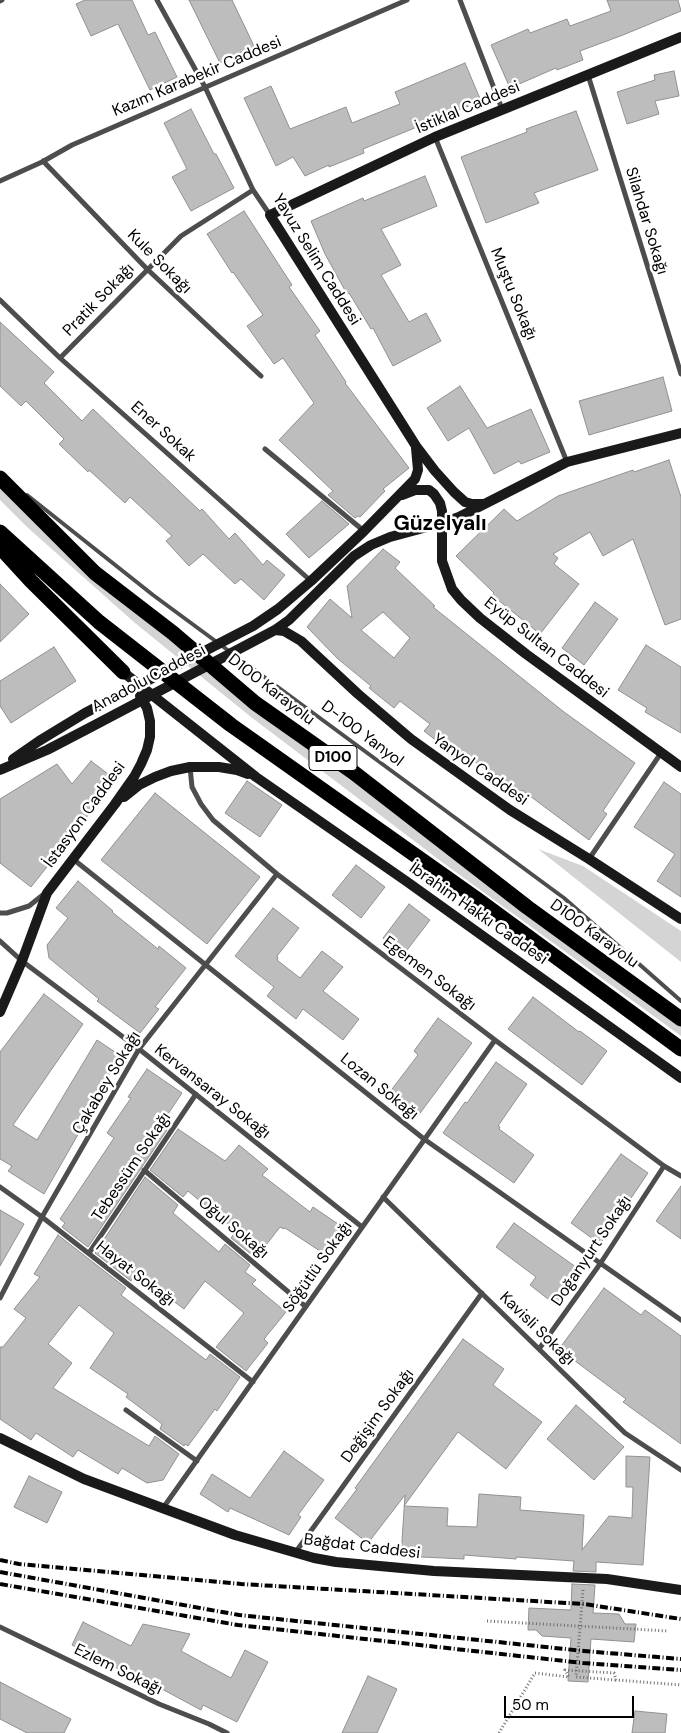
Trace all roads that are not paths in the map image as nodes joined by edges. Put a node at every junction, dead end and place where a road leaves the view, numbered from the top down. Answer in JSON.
{"nodes":[{"id":1,"x":157,"y":0,"type":"edge"},
{"id":2,"x":407,"y":0,"type":"edge"},
{"id":3,"x":460,"y":0,"type":"edge"},
{"id":4,"x":681,"y":37,"type":"edge"},
{"id":5,"x":588,"y":74,"type":"junction"},
{"id":6,"x":205,"y":87,"type":"junction"},
{"id":7,"x":502,"y":109,"type":"junction"},
{"id":8,"x":435,"y":137,"type":"junction"},
{"id":9,"x":43,"y":161,"type":"junction"},
{"id":10,"x":0,"y":181,"type":"edge"},
{"id":11,"x":253,"y":190,"type":"junction"},
{"id":12,"x":270,"y":215,"type":"junction"},
{"id":13,"x":147,"y":269,"type":"junction"},
{"id":14,"x":0,"y":300,"type":"edge"},
{"id":15,"x":60,"y":358,"type":"junction"},
{"id":16,"x":681,"y":374,"type":"edge"},
{"id":17,"x":261,"y":376,"type":"dead end"},
{"id":18,"x":681,"y":433,"type":"edge"},
{"id":19,"x":416,"y":446,"type":"junction"},
{"id":20,"x":265,"y":448,"type":"dead end"},
{"id":21,"x":567,"y":462,"type":"junction"},
{"id":22,"x":0,"y":476,"type":"edge"},
{"id":23,"x":15,"y":486,"type":"dead end"},
{"id":24,"x":22,"y":491,"type":"dead end"},
{"id":25,"x":400,"y":496,"type":"junction"},
{"id":26,"x":485,"y":504,"type":"junction"},
{"id":27,"x":442,"y":511,"type":"junction"},
{"id":28,"x":442,"y":523,"type":"junction"},
{"id":29,"x":431,"y":526,"type":"junction"},
{"id":30,"x":364,"y":531,"type":"junction"},
{"id":31,"x":0,"y":532,"type":"edge"},
{"id":32,"x":0,"y":547,"type":"edge"},
{"id":33,"x":311,"y":581,"type":"junction"},
{"id":34,"x":271,"y":632,"type":"junction"},
{"id":35,"x":123,"y":672,"type":"junction"},
{"id":36,"x":661,"y":753,"type":"junction"},
{"id":37,"x":190,"y":767,"type":"junction"},
{"id":38,"x":681,"y":767,"type":"edge"},
{"id":39,"x":0,"y":769,"type":"edge"},
{"id":40,"x":256,"y":777,"type":"junction"},
{"id":41,"x":115,"y":804,"type":"junction"},
{"id":42,"x":73,"y":859,"type":"junction"},
{"id":43,"x":589,"y":859,"type":"junction"},
{"id":44,"x":277,"y":874,"type":"junction"},
{"id":45,"x":46,"y":893,"type":"junction"},
{"id":46,"x":0,"y":913,"type":"edge"},
{"id":47,"x":681,"y":919,"type":"edge"},
{"id":48,"x":0,"y":941,"type":"edge"},
{"id":49,"x":22,"y":961,"type":"junction"},
{"id":50,"x":206,"y":964,"type":"junction"},
{"id":51,"x":681,"y":1001,"type":"edge"},
{"id":52,"x":0,"y":1012,"type":"edge"},
{"id":53,"x":681,"y":1019,"type":"edge"},
{"id":54,"x":495,"y":1040,"type":"junction"},
{"id":55,"x":139,"y":1049,"type":"junction"},
{"id":56,"x":681,"y":1049,"type":"edge"},
{"id":57,"x":681,"y":1078,"type":"edge"},
{"id":58,"x":196,"y":1094,"type":"junction"},
{"id":59,"x":424,"y":1139,"type":"junction"},
{"id":60,"x":664,"y":1166,"type":"junction"},
{"id":61,"x":144,"y":1170,"type":"junction"},
{"id":62,"x":681,"y":1176,"type":"edge"},
{"id":63,"x":0,"y":1187,"type":"edge"},
{"id":64,"x":383,"y":1197,"type":"junction"},
{"id":65,"x":42,"y":1217,"type":"junction"},
{"id":66,"x":362,"y":1227,"type":"junction"},
{"id":67,"x":88,"y":1253,"type":"junction"},
{"id":68,"x":600,"y":1264,"type":"junction"},
{"id":69,"x":482,"y":1293,"type":"junction"},
{"id":70,"x":0,"y":1298,"type":"edge"},
{"id":71,"x":306,"y":1306,"type":"junction"},
{"id":72,"x":681,"y":1320,"type":"edge"},
{"id":73,"x":539,"y":1350,"type":"junction"},
{"id":74,"x":253,"y":1382,"type":"junction"},
{"id":75,"x":126,"y":1410,"type":"dead end"},
{"id":76,"x":0,"y":1438,"type":"edge"},
{"id":77,"x":197,"y":1461,"type":"junction"},
{"id":78,"x":681,"y":1470,"type":"edge"},
{"id":79,"x":162,"y":1508,"type":"junction"},
{"id":80,"x":294,"y":1553,"type":"junction"},
{"id":81,"x":681,"y":1590,"type":"edge"},
{"id":82,"x":0,"y":1627,"type":"edge"},
{"id":83,"x":226,"y":1733,"type":"edge"}],
"edges":[{"from":1,"to":6,"type":"street","name":"Yavuz Selim Caddesi"},
{"from":2,"to":6,"type":"street","name":"Kazım Karabekir Caddesi"},
{"from":3,"to":7,"type":"street"},
{"from":4,"to":5,"type":"street","name":"İstiklal Caddesi"},
{"from":5,"to":7,"type":"street","name":"İstiklal Caddesi"},
{"from":5,"to":16,"type":"street","name":"Silahdar Sokağı"},
{"from":6,"to":9,"type":"street","name":"Kazım Karabekir Caddesi"},
{"from":6,"to":11,"type":"street","name":"Yavuz Selim Caddesi"},
{"from":7,"to":8,"type":"street","name":"İstiklal Caddesi"},
{"from":8,"to":12,"type":"street","name":"İstiklal Caddesi"},
{"from":8,"to":21,"type":"street","name":"Muştu Sokağı"},
{"from":9,"to":10,"type":"street","name":"Kazım Karabekir Caddesi"},
{"from":9,"to":13,"type":"street","name":"Kule Sokağı"},
{"from":11,"to":12,"type":"street","name":"Yavuz Selim Caddesi"},
{"from":11,"to":13,"type":"street","name":"Pratik Sokağı"},
{"from":12,"to":19,"type":"street","name":"Yavuz Selim Caddesi"},
{"from":13,"to":15,"type":"street","name":"Pratik Sokağı"},
{"from":13,"to":17,"type":"street","name":"Kule Sokağı"},
{"from":14,"to":15,"type":"street","name":"Ener Sokak"},
{"from":15,"to":33,"type":"street","name":"Ener Sokak"},
{"from":18,"to":21,"type":"street","name":"Anadolu Caddesi"},
{"from":19,"to":25,"type":"street","name":"Anadolu Caddesi"},
{"from":19,"to":26,"type":"street","name":"Yavuz Selim Caddesi"},
{"from":20,"to":30,"type":"street"},
{"from":21,"to":26,"type":"street","name":"Anadolu Caddesi"},
{"from":22,"to":23,"type":"lane"},
{"from":22,"to":53,"type":"highway","name":"D100 Karayolu","number":"D100"},
{"from":24,"to":51,"type":"lane","name":"D-100 Yanyol"},
{"from":25,"to":27,"type":"street"},
{"from":25,"to":30,"type":"street","name":"Anadolu Caddesi"},
{"from":26,"to":28,"type":"street","name":"Anadolu Caddesi"},
{"from":27,"to":28,"type":"street","name":"Eyüp Sultan Caddesi"},
{"from":27,"to":29,"type":"street"},
{"from":28,"to":29,"type":"street","name":"Anadolu Caddesi"},
{"from":28,"to":36,"type":"street","name":"Eyüp Sultan Caddesi"},
{"from":29,"to":34,"type":"street","name":"Anadolu Caddesi"},
{"from":30,"to":33,"type":"street","name":"Anadolu Caddesi"},
{"from":31,"to":56,"type":"highway","number":"D100"},
{"from":32,"to":35,"type":"highway"},
{"from":33,"to":39,"type":"street","name":"Anadolu Caddesi"},
{"from":34,"to":39,"type":"street","name":"Anadolu Caddesi"},
{"from":34,"to":43,"type":"street","name":"Yanyol Caddesi"},
{"from":35,"to":40,"type":"street"},
{"from":35,"to":41,"type":"street","name":"İstasyon Caddesi"},
{"from":36,"to":38,"type":"street","name":"Eyüp Sultan Caddesi"},
{"from":36,"to":43,"type":"street"},
{"from":37,"to":40,"type":"street"},
{"from":37,"to":41,"type":"street"},
{"from":37,"to":44,"type":"street","name":"Egemen Sokağı"},
{"from":40,"to":57,"type":"street","name":"İbrahim Hakkı Caddesi"},
{"from":41,"to":42,"type":"street","name":"İstasyon Caddesi"},
{"from":42,"to":45,"type":"street","name":"İstasyon Caddesi"},
{"from":42,"to":50,"type":"street","name":"Lozan Sokağı"},
{"from":43,"to":47,"type":"street","name":"Yanyol Caddesi"},
{"from":44,"to":50,"type":"street","name":"Çakabey Sokağı"},
{"from":44,"to":54,"type":"street","name":"Egemen Sokağı"},
{"from":45,"to":46,"type":"street","name":"İstasyon Caddesi"},
{"from":45,"to":49,"type":"street","name":"İstasyon Caddesi"},
{"from":48,"to":49,"type":"street","name":"Kervansaray Sokağı"},
{"from":49,"to":52,"type":"street","name":"İstasyon Caddesi"},
{"from":49,"to":55,"type":"street","name":"Kervansaray Sokağı"},
{"from":50,"to":55,"type":"street","name":"Çakabey Sokağı"},
{"from":50,"to":59,"type":"street","name":"Lozan Sokağı"},
{"from":54,"to":59,"type":"street","name":"Söğütlü Sokağı"},
{"from":54,"to":60,"type":"street","name":"Egemen Sokağı"},
{"from":55,"to":58,"type":"street","name":"Kervansaray Sokağı"},
{"from":55,"to":65,"type":"street","name":"Çakabey Sokağı"},
{"from":58,"to":61,"type":"street","name":"Tebessüm Sokağı"},
{"from":58,"to":66,"type":"street","name":"Kervansaray Sokağı"},
{"from":59,"to":64,"type":"street","name":"Söğütlü Sokağı"},
{"from":59,"to":68,"type":"street","name":"Lozan Sokağı"},
{"from":60,"to":62,"type":"street","name":"Egemen Sokağı"},
{"from":60,"to":68,"type":"street","name":"Doğanyurt Sokağı"},
{"from":61,"to":67,"type":"street","name":"Tebessüm Sokağı"},
{"from":61,"to":71,"type":"street","name":"Oğul Sokağı"},
{"from":63,"to":65,"type":"street","name":"Hayat Sokağı"},
{"from":64,"to":66,"type":"street","name":"Söğütlü Sokağı"},
{"from":64,"to":69,"type":"street","name":"Kavisli Sokağı"},
{"from":65,"to":67,"type":"street","name":"Hayat Sokağı"},
{"from":65,"to":70,"type":"street","name":"Çakabey Sokağı"},
{"from":66,"to":71,"type":"street","name":"Söğütlü Sokağı"},
{"from":67,"to":74,"type":"street","name":"Hayat Sokağı"},
{"from":68,"to":72,"type":"street","name":"Lozan Sokağı"},
{"from":68,"to":73,"type":"street","name":"Doğanyurt Sokağı"},
{"from":69,"to":73,"type":"street","name":"Kavisli Sokağı"},
{"from":69,"to":80,"type":"street","name":"Değişim Sokağı"},
{"from":71,"to":74,"type":"street","name":"Söğütlü Sokağı"},
{"from":73,"to":78,"type":"street","name":"Kavisli Sokağı"},
{"from":74,"to":77,"type":"street","name":"Söğütlü Sokağı"},
{"from":75,"to":77,"type":"street"},
{"from":76,"to":79,"type":"street","name":"Bağdat Caddesi"},
{"from":77,"to":79,"type":"street","name":"Söğütlü Sokağı"},
{"from":79,"to":80,"type":"street","name":"Bağdat Caddesi"},
{"from":80,"to":81,"type":"street","name":"Bağdat Caddesi"},
{"from":82,"to":83,"type":"street","name":"Ezlem Sokağı"}]}
